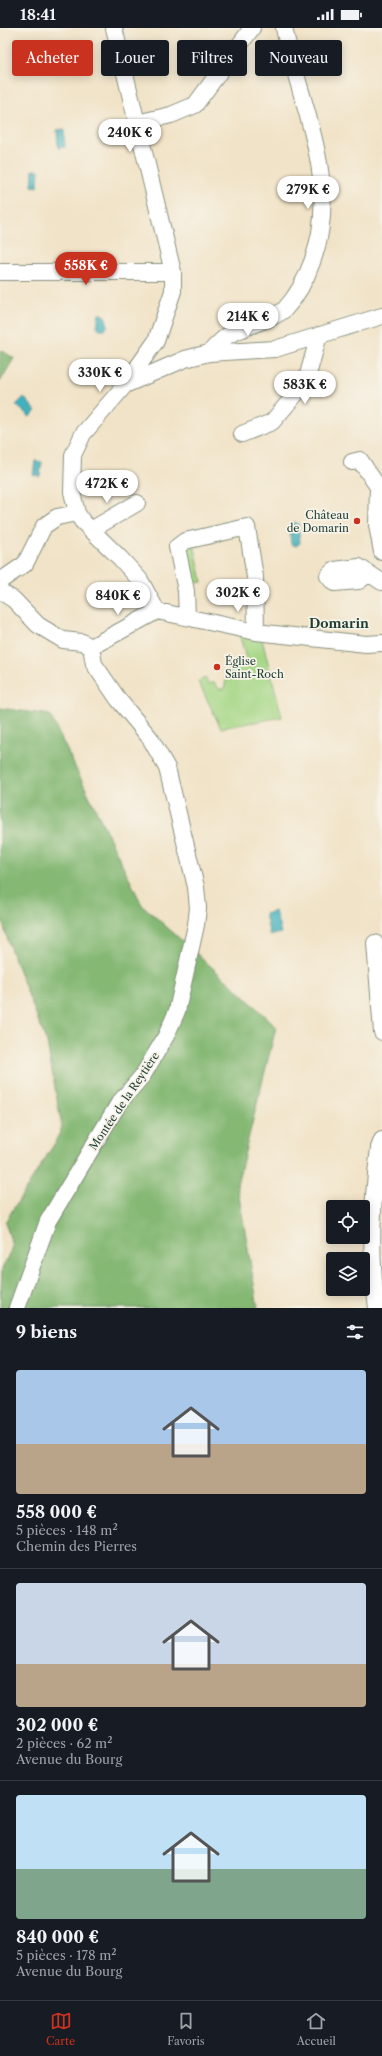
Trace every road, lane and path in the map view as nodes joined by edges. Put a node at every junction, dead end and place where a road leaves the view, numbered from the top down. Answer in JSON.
{"nodes":[{"id":1,"x":114,"y":28,"type":"edge"},
{"id":2,"x":252,"y":28,"type":"edge"},
{"id":3,"x":284,"y":28,"type":"edge"},
{"id":4,"x":137,"y":123,"type":"junction"},
{"id":5,"x":0,"y":272,"type":"edge"},
{"id":6,"x":173,"y":272,"type":"junction"},
{"id":7,"x":382,"y":316,"type":"edge"},
{"id":8,"x":319,"y":335,"type":"junction"},
{"id":9,"x":209,"y":353,"type":"junction"},
{"id":10,"x":125,"y":385,"type":"junction"},
{"id":11,"x":242,"y":434,"type":"dead end"},
{"id":12,"x":352,"y":462,"type":"dead end"},
{"id":13,"x":137,"y":503,"type":"dead end"},
{"id":14,"x":76,"y":513,"type":"junction"},
{"id":15,"x":91,"y":530,"type":"junction"},
{"id":16,"x":382,"y":552,"type":"edge"},
{"id":17,"x":368,"y":574,"type":"dead end"},
{"id":18,"x":0,"y":582,"type":"edge"},
{"id":19,"x":382,"y":582,"type":"edge"},
{"id":20,"x":0,"y":591,"type":"edge"},
{"id":21,"x":157,"y":611,"type":"junction"},
{"id":22,"x":187,"y":617,"type":"junction"},
{"id":23,"x":256,"y":632,"type":"junction"},
{"id":24,"x":382,"y":643,"type":"edge"},
{"id":25,"x":366,"y":644,"type":"junction"},
{"id":26,"x":91,"y":647,"type":"junction"},
{"id":27,"x":382,"y":655,"type":"edge"},
{"id":28,"x":375,"y":943,"type":"dead end"},
{"id":29,"x":382,"y":1032,"type":"edge"},
{"id":30,"x":382,"y":1140,"type":"edge"},
{"id":31,"x":17,"y":1308,"type":"edge"},
{"id":32,"x":377,"y":1308,"type":"edge"}],
"edges":[{"from":1,"to":4,"type":"street"},
{"from":2,"to":4,"type":"street"},
{"from":3,"to":9,"type":"street"},
{"from":4,"to":6,"type":"street"},
{"from":5,"to":6,"type":"street"},
{"from":6,"to":10,"type":"street"},
{"from":7,"to":8,"type":"street"},
{"from":8,"to":9,"type":"street"},
{"from":8,"to":11,"type":"street"},
{"from":9,"to":10,"type":"street"},
{"from":10,"to":14,"type":"street"},
{"from":12,"to":16,"type":"street"},
{"from":13,"to":15,"type":"street"},
{"from":14,"to":15,"type":"street"},
{"from":14,"to":18,"type":"street"},
{"from":15,"to":21,"type":"street"},
{"from":17,"to":19,"type":"street"},
{"from":20,"to":26,"type":"street"},
{"from":21,"to":22,"type":"street"},
{"from":21,"to":26,"type":"street"},
{"from":22,"to":23,"type":"street"},
{"from":22,"to":23,"type":"street"},
{"from":23,"to":25,"type":"street"},
{"from":24,"to":25,"type":"street"},
{"from":25,"to":27,"type":"street"},
{"from":26,"to":31,"type":"street","name":"Montée de la Reytière"},
{"from":28,"to":29,"type":"street"},
{"from":30,"to":32,"type":"street"}]}
